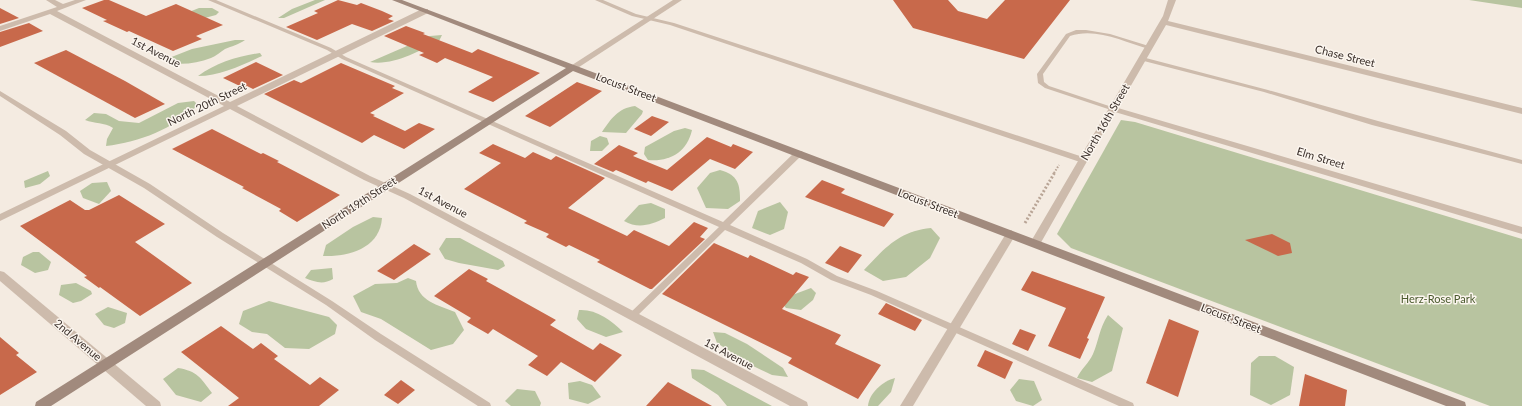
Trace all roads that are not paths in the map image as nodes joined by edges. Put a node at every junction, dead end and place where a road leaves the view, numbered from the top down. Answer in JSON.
{"nodes":[{"id":1,"x":50,"y":0,"type":"edge"},
{"id":2,"x":82,"y":0,"type":"edge"},
{"id":3,"x":211,"y":0,"type":"edge"},
{"id":4,"x":396,"y":0,"type":"edge"},
{"id":5,"x":598,"y":0,"type":"edge"},
{"id":6,"x":678,"y":0,"type":"edge"},
{"id":7,"x":1172,"y":0,"type":"edge"},
{"id":8,"x":63,"y":7,"type":"junction"},
{"id":9,"x":51,"y":11,"type":"junction"},
{"id":10,"x":424,"y":11,"type":"junction"},
{"id":11,"x":649,"y":18,"type":"junction"},
{"id":12,"x":1164,"y":22,"type":"junction"},
{"id":13,"x":0,"y":29,"type":"edge"},
{"id":14,"x":1149,"y":47,"type":"junction"},
{"id":15,"x":337,"y":54,"type":"junction"},
{"id":16,"x":1142,"y":59,"type":"junction"},
{"id":17,"x":573,"y":67,"type":"junction"},
{"id":18,"x":0,"y":93,"type":"edge"},
{"id":19,"x":232,"y":105,"type":"junction"},
{"id":20,"x":1113,"y":108,"type":"junction"},
{"id":21,"x":1522,"y":111,"type":"edge"},
{"id":22,"x":489,"y":120,"type":"junction"},
{"id":23,"x":799,"y":153,"type":"junction"},
{"id":24,"x":1083,"y":160,"type":"junction"},
{"id":25,"x":1522,"y":162,"type":"edge"},
{"id":26,"x":110,"y":164,"type":"junction"},
{"id":27,"x":385,"y":186,"type":"junction"},
{"id":28,"x":0,"y":218,"type":"edge"},
{"id":29,"x":724,"y":226,"type":"junction"},
{"id":30,"x":1522,"y":231,"type":"edge"},
{"id":31,"x":1011,"y":234,"type":"junction"},
{"id":32,"x":1035,"y":243,"type":"junction"},
{"id":33,"x":265,"y":263,"type":"junction"},
{"id":34,"x":0,"y":275,"type":"edge"},
{"id":35,"x":632,"y":316,"type":"junction"},
{"id":36,"x":954,"y":328,"type":"junction"},
{"id":37,"x":106,"y":364,"type":"junction"},
{"id":38,"x":41,"y":406,"type":"edge"},
{"id":39,"x":155,"y":406,"type":"edge"},
{"id":40,"x":486,"y":406,"type":"edge"},
{"id":41,"x":802,"y":406,"type":"edge"},
{"id":42,"x":906,"y":406,"type":"edge"},
{"id":43,"x":1129,"y":406,"type":"edge"},
{"id":44,"x":1460,"y":406,"type":"edge"}],
"edges":[{"from":1,"to":8,"type":"street"},
{"from":2,"to":8,"type":"street"},
{"from":3,"to":15,"type":"lane"},
{"from":4,"to":10,"type":"street","name":"Locust Street"},
{"from":5,"to":11,"type":"lane"},
{"from":6,"to":11,"type":"street","name":"North 19th Street"},
{"from":7,"to":12,"type":"street","name":"North 16th Street"},
{"from":8,"to":9,"type":"street"},
{"from":9,"to":13,"type":"street"},
{"from":9,"to":19,"type":"street","name":"1st Avenue"},
{"from":10,"to":15,"type":"street","name":"North 20th Street"},
{"from":10,"to":17,"type":"street","name":"Locust Street"},
{"from":11,"to":17,"type":"street","name":"North 19th Street"},
{"from":11,"to":24,"type":"lane"},
{"from":12,"to":14,"type":"street","name":"North 16th Street"},
{"from":12,"to":21,"type":"street","name":"Chase Street"},
{"from":14,"to":16,"type":"street","name":"North 16th Street"},
{"from":14,"to":20,"type":"lane"},
{"from":15,"to":19,"type":"street","name":"North 20th Street"},
{"from":15,"to":22,"type":"lane"},
{"from":16,"to":20,"type":"street","name":"North 16th Street"},
{"from":16,"to":25,"type":"lane"},
{"from":17,"to":22,"type":"street","name":"North 19th Street"},
{"from":17,"to":23,"type":"street","name":"Locust Street"},
{"from":18,"to":26,"type":"lane"},
{"from":19,"to":26,"type":"street","name":"North 20th Street"},
{"from":19,"to":27,"type":"street","name":"1st Avenue"},
{"from":20,"to":24,"type":"street","name":"North 16th Street"},
{"from":20,"to":30,"type":"street","name":"Elm Street"},
{"from":22,"to":27,"type":"street","name":"North 19th Street"},
{"from":22,"to":29,"type":"lane"},
{"from":23,"to":29,"type":"lane"},
{"from":23,"to":31,"type":"street","name":"Locust Street"},
{"from":24,"to":32,"type":"street","name":"North 16th Street"},
{"from":26,"to":28,"type":"street","name":"North 20th Street"},
{"from":26,"to":33,"type":"lane"},
{"from":27,"to":33,"type":"street","name":"North 19th Street"},
{"from":27,"to":35,"type":"street","name":"1st Avenue"},
{"from":29,"to":35,"type":"lane"},
{"from":29,"to":36,"type":"lane"},
{"from":31,"to":32,"type":"street","name":"Locust Street"},
{"from":31,"to":36,"type":"street"},
{"from":32,"to":44,"type":"street","name":"Locust Street"},
{"from":33,"to":37,"type":"street","name":"North 19th Street"},
{"from":33,"to":40,"type":"lane"},
{"from":34,"to":37,"type":"street","name":"2nd Avenue"},
{"from":35,"to":41,"type":"street","name":"1st Avenue"},
{"from":36,"to":42,"type":"street"},
{"from":36,"to":43,"type":"lane"},
{"from":37,"to":38,"type":"street","name":"North 19th Street"},
{"from":37,"to":39,"type":"street","name":"2nd Avenue"}]}
